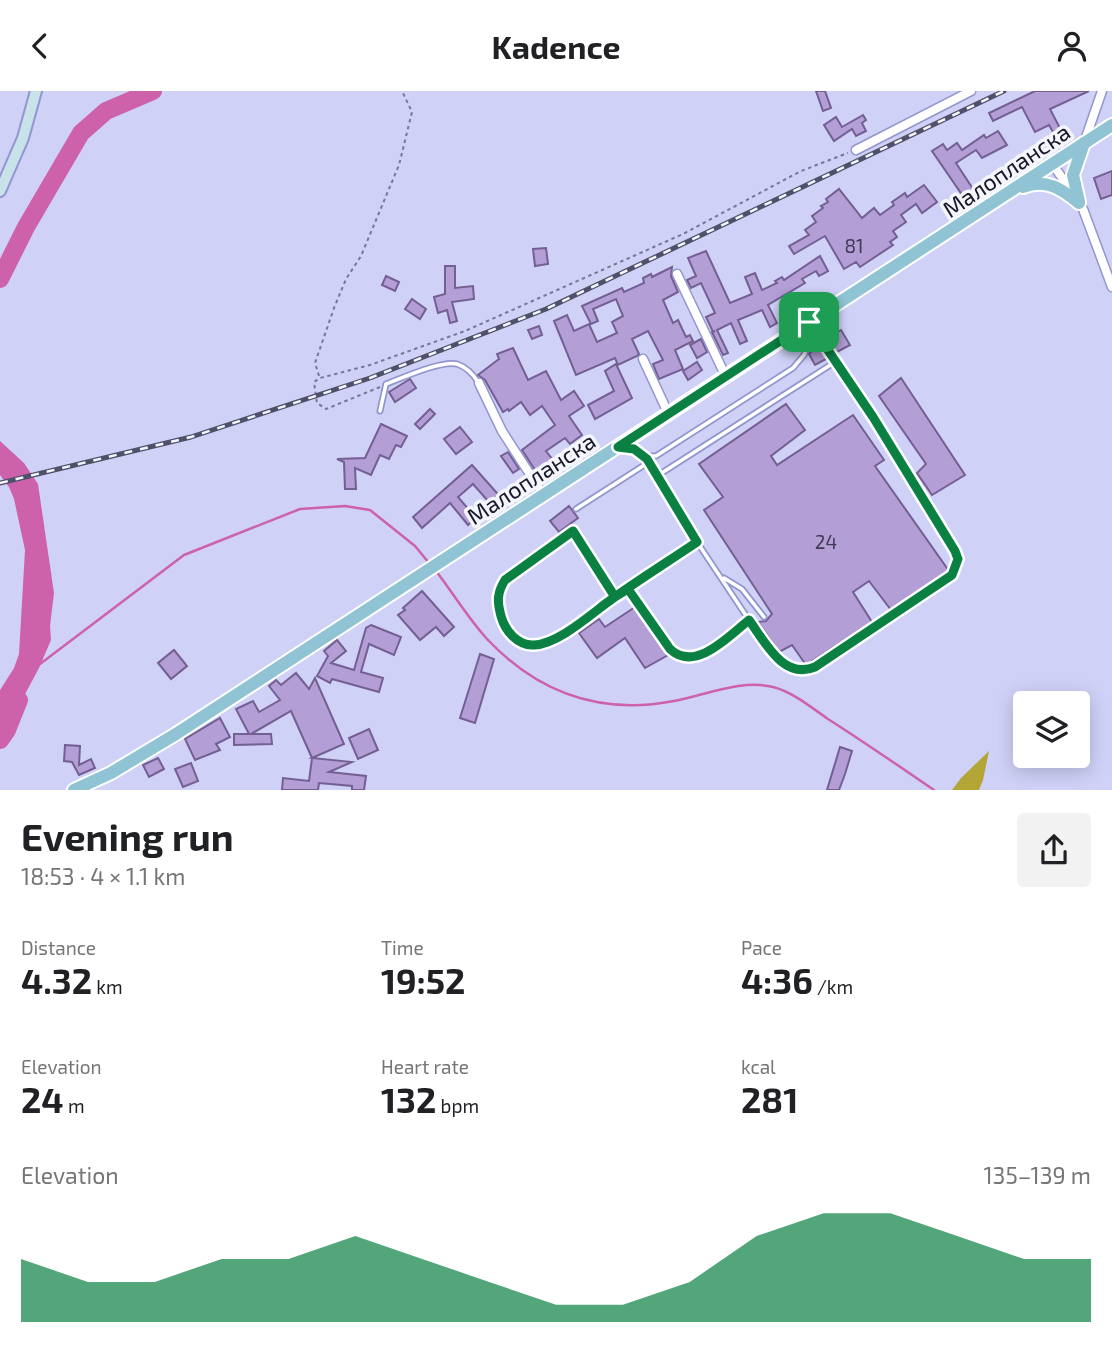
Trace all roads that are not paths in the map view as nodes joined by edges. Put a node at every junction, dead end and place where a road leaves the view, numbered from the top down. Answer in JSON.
{"nodes":[{"id":1,"x":36,"y":91,"type":"edge"},
{"id":2,"x":971,"y":91,"type":"edge"},
{"id":3,"x":1102,"y":91,"type":"edge"},
{"id":4,"x":1112,"y":125,"type":"edge"},
{"id":5,"x":1084,"y":143,"type":"junction"},
{"id":6,"x":856,"y":151,"type":"road end"},
{"id":7,"x":1052,"y":163,"type":"junction"},
{"id":8,"x":0,"y":191,"type":"edge"},
{"id":9,"x":1000,"y":197,"type":"junction"},
{"id":10,"x":1079,"y":203,"type":"junction"},
{"id":11,"x":677,"y":274,"type":"dead end"},
{"id":12,"x":1112,"y":286,"type":"edge"},
{"id":13,"x":812,"y":327,"type":"junction"},
{"id":14,"x":643,"y":359,"type":"dead end"},
{"id":15,"x":835,"y":362,"type":"junction"},
{"id":16,"x":726,"y":377,"type":"junction"},
{"id":17,"x":479,"y":383,"type":"joint"},
{"id":18,"x":380,"y":411,"type":"dead end"},
{"id":19,"x":669,"y":415,"type":"junction"},
{"id":20,"x":618,"y":447,"type":"junction"},
{"id":21,"x":643,"y":455,"type":"junction"},
{"id":22,"x":649,"y":462,"type":"junction"},
{"id":23,"x":657,"y":476,"type":"junction"},
{"id":24,"x":544,"y":496,"type":"junction"},
{"id":25,"x":576,"y":509,"type":"dead end"},
{"id":26,"x":697,"y":542,"type":"junction"},
{"id":27,"x":722,"y":578,"type":"junction"},
{"id":28,"x":628,"y":589,"type":"junction"},
{"id":29,"x":615,"y":597,"type":"junction"},
{"id":30,"x":764,"y":617,"type":"dead end"},
{"id":31,"x":749,"y":620,"type":"junction"},
{"id":32,"x":74,"y":790,"type":"edge"}],
"edges":[{"from":1,"to":8,"type":"street"},
{"from":2,"to":6,"type":"street"},
{"from":3,"to":5,"type":"street"},
{"from":4,"to":5,"type":"main road","name":"Малопланска"},
{"from":5,"to":7,"type":"main road","name":"Малопланска"},
{"from":5,"to":10,"type":"main road"},
{"from":7,"to":9,"type":"main road","name":"Малопланска"},
{"from":7,"to":10,"type":"street"},
{"from":9,"to":10,"type":"main road"},
{"from":9,"to":13,"type":"main road","name":"Малопланска"},
{"from":10,"to":12,"type":"street"},
{"from":11,"to":16,"type":"street"},
{"from":13,"to":15,"type":"lane"},
{"from":13,"to":16,"type":"main road","name":"Малопланска"},
{"from":13,"to":21,"type":"lane"},
{"from":14,"to":19,"type":"street"},
{"from":15,"to":23,"type":"lane"},
{"from":15,"to":31,"type":"lane"},
{"from":16,"to":19,"type":"main road","name":"Малопланска"},
{"from":17,"to":18,"type":"lane"},
{"from":17,"to":24,"type":"street"},
{"from":19,"to":20,"type":"main road","name":"Малопланска"},
{"from":20,"to":21,"type":"lane"},
{"from":20,"to":24,"type":"main road","name":"Малопланска"},
{"from":21,"to":22,"type":"lane"},
{"from":22,"to":23,"type":"lane"},
{"from":22,"to":25,"type":"lane"},
{"from":23,"to":26,"type":"lane"},
{"from":24,"to":32,"type":"main road","name":"Малопланска"},
{"from":26,"to":27,"type":"lane"},
{"from":26,"to":28,"type":"lane"},
{"from":27,"to":30,"type":"lane"},
{"from":27,"to":31,"type":"lane"},
{"from":28,"to":29,"type":"lane"},
{"from":28,"to":31,"type":"lane"},
{"from":29,"to":29,"type":"lane"}]}
